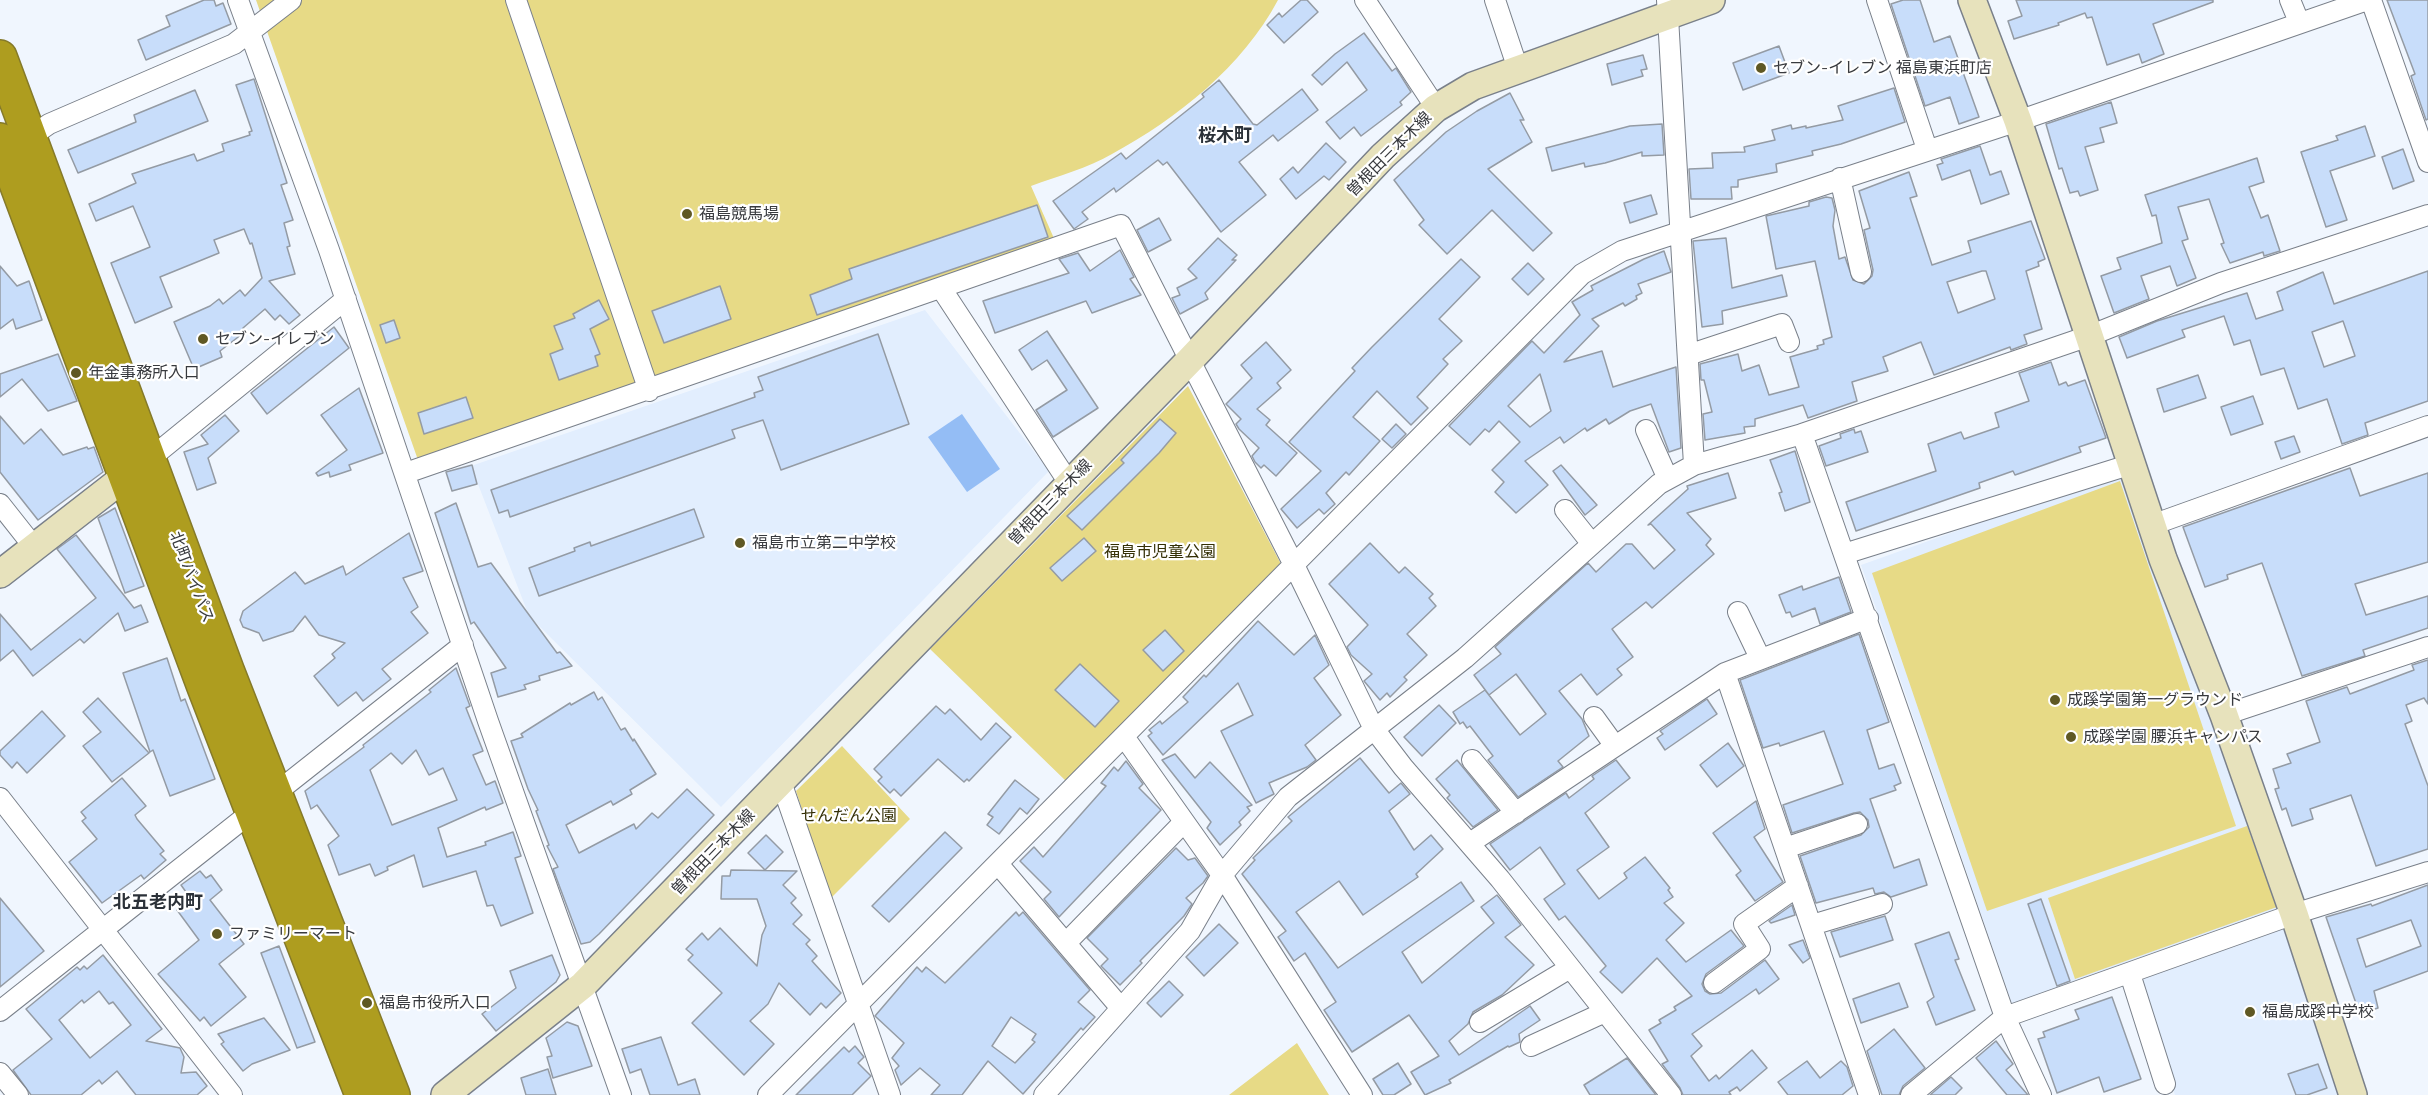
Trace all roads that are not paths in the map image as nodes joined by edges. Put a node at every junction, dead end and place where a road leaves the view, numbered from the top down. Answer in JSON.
{"nodes":[{"id":1,"x":238,"y":0,"type":"edge"},
{"id":2,"x":291,"y":0,"type":"edge"},
{"id":3,"x":516,"y":0,"type":"edge"},
{"id":4,"x":1365,"y":0,"type":"edge"},
{"id":5,"x":1495,"y":0,"type":"edge"},
{"id":6,"x":1712,"y":0,"type":"edge"},
{"id":7,"x":1877,"y":0,"type":"edge"},
{"id":8,"x":1972,"y":0,"type":"edge"},
{"id":9,"x":2290,"y":0,"type":"edge"},
{"id":10,"x":2369,"y":0,"type":"edge"},
{"id":11,"x":1667,"y":8,"type":"edge"},
{"id":12,"x":2299,"y":22,"type":"junction"},
{"id":13,"x":248,"y":32,"type":"junction"},
{"id":14,"x":0,"y":57,"type":"edge"},
{"id":15,"x":1518,"y":69,"type":"junction"},
{"id":16,"x":1436,"y":108,"type":"junction"},
{"id":17,"x":2018,"y":121,"type":"junction"},
{"id":18,"x":9,"y":149,"type":"edge"},
{"id":19,"x":1927,"y":149,"type":"junction"},
{"id":20,"x":2428,"y":162,"type":"edge"},
{"id":21,"x":1840,"y":178,"type":"junction"},
{"id":22,"x":2428,"y":215,"type":"edge"},
{"id":23,"x":1681,"y":231,"type":"junction"},
{"id":24,"x":1861,"y":272,"type":"dead end"},
{"id":25,"x":941,"y":288,"type":"junction"},
{"id":26,"x":346,"y":299,"type":"junction"},
{"id":27,"x":2089,"y":336,"type":"junction"},
{"id":28,"x":1789,"y":342,"type":"dead end"},
{"id":29,"x":1688,"y":355,"type":"junction"},
{"id":30,"x":1190,"y":360,"type":"junction"},
{"id":31,"x":649,"y":391,"type":"junction"},
{"id":32,"x":2428,"y":426,"type":"edge"},
{"id":33,"x":1646,"y":430,"type":"dead end"},
{"id":34,"x":1802,"y":434,"type":"junction"},
{"id":35,"x":2132,"y":464,"type":"junction"},
{"id":36,"x":1694,"y":465,"type":"junction"},
{"id":37,"x":137,"y":468,"type":"junction"},
{"id":38,"x":406,"y":473,"type":"junction"},
{"id":39,"x":1668,"y":479,"type":"junction"},
{"id":40,"x":1069,"y":483,"type":"junction"},
{"id":41,"x":0,"y":504,"type":"edge"},
{"id":42,"x":1565,"y":510,"type":"dead end"},
{"id":43,"x":2152,"y":525,"type":"junction"},
{"id":44,"x":1592,"y":544,"type":"junction"},
{"id":45,"x":34,"y":547,"type":"junction"},
{"id":46,"x":1844,"y":554,"type":"junction"},
{"id":47,"x":1294,"y":565,"type":"junction"},
{"id":48,"x":0,"y":574,"type":"edge"},
{"id":49,"x":1738,"y":612,"type":"dead end"},
{"id":50,"x":1868,"y":618,"type":"junction"},
{"id":51,"x":463,"y":645,"type":"junction"},
{"id":52,"x":2428,"y":647,"type":"edge"},
{"id":53,"x":1760,"y":658,"type":"junction"},
{"id":54,"x":1725,"y":673,"type":"junction"},
{"id":55,"x":2224,"y":715,"type":"junction"},
{"id":56,"x":1594,"y":717,"type":"dead end"},
{"id":57,"x":1374,"y":729,"type":"junction"},
{"id":58,"x":1125,"y":738,"type":"junction"},
{"id":59,"x":1615,"y":746,"type":"junction"},
{"id":60,"x":1472,"y":760,"type":"dead end"},
{"id":61,"x":781,"y":782,"type":"junction"},
{"id":62,"x":0,"y":798,"type":"edge"},
{"id":63,"x":263,"y":803,"type":"junction"},
{"id":64,"x":1516,"y":813,"type":"junction"},
{"id":65,"x":1184,"y":822,"type":"junction"},
{"id":66,"x":1857,"y":824,"type":"dead end"},
{"id":67,"x":1470,"y":843,"type":"junction"},
{"id":68,"x":1785,"y":848,"type":"junction"},
{"id":69,"x":998,"y":864,"type":"junction"},
{"id":70,"x":2428,"y":872,"type":"edge"},
{"id":71,"x":1222,"y":875,"type":"junction"},
{"id":72,"x":1798,"y":886,"type":"junction"},
{"id":73,"x":1882,"y":904,"type":"dead end"},
{"id":74,"x":2294,"y":915,"type":"junction"},
{"id":75,"x":1812,"y":925,"type":"junction"},
{"id":76,"x":103,"y":930,"type":"junction"},
{"id":77,"x":1066,"y":944,"type":"junction"},
{"id":78,"x":1570,"y":968,"type":"junction"},
{"id":79,"x":2130,"y":974,"type":"junction"},
{"id":80,"x":1714,"y":983,"type":"dead end"},
{"id":81,"x":583,"y":985,"type":"junction"},
{"id":82,"x":860,"y":1003,"type":"junction"},
{"id":83,"x":1120,"y":1007,"type":"junction"},
{"id":84,"x":0,"y":1011,"type":"edge"},
{"id":85,"x":1605,"y":1012,"type":"junction"},
{"id":86,"x":2006,"y":1017,"type":"junction"},
{"id":87,"x":1480,"y":1022,"type":"dead end"},
{"id":88,"x":1532,"y":1046,"type":"dead end"},
{"id":89,"x":0,"y":1073,"type":"edge"},
{"id":90,"x":2166,"y":1084,"type":"dead end"},
{"id":91,"x":18,"y":1095,"type":"edge"},
{"id":92,"x":232,"y":1095,"type":"edge"},
{"id":93,"x":362,"y":1095,"type":"edge"},
{"id":94,"x":393,"y":1095,"type":"edge"},
{"id":95,"x":445,"y":1095,"type":"edge"},
{"id":96,"x":621,"y":1095,"type":"edge"},
{"id":97,"x":768,"y":1095,"type":"edge"},
{"id":98,"x":890,"y":1095,"type":"edge"},
{"id":99,"x":1044,"y":1095,"type":"edge"},
{"id":100,"x":1362,"y":1095,"type":"edge"},
{"id":101,"x":1671,"y":1095,"type":"edge"},
{"id":102,"x":1869,"y":1095,"type":"edge"},
{"id":103,"x":1911,"y":1095,"type":"edge"},
{"id":104,"x":2041,"y":1095,"type":"edge"},
{"id":105,"x":2353,"y":1095,"type":"edge"}],
"edges":[{"from":1,"to":13,"type":"street"},
{"from":2,"to":13,"type":"street"},
{"from":3,"to":31,"type":"street"},
{"from":4,"to":16,"type":"street"},
{"from":5,"to":15,"type":"street"},
{"from":6,"to":11,"type":"street","name":"曽根田三本木線"},
{"from":7,"to":19,"type":"street"},
{"from":8,"to":17,"type":"street"},
{"from":9,"to":12,"type":"street"},
{"from":10,"to":12,"type":"street"},
{"from":10,"to":20,"type":"street"},
{"from":11,"to":15,"type":"street","name":"曽根田三本木線"},
{"from":11,"to":23,"type":"street"},
{"from":12,"to":17,"type":"street"},
{"from":13,"to":18,"type":"street"},
{"from":13,"to":26,"type":"street"},
{"from":14,"to":18,"type":"highway","name":"北町バイパス"},
{"from":15,"to":16,"type":"street","name":"曽根田三本木線"},
{"from":16,"to":30,"type":"street","name":"曽根田三本木線"},
{"from":17,"to":19,"type":"street"},
{"from":17,"to":27,"type":"street"},
{"from":18,"to":37,"type":"highway","name":"北町バイパス"},
{"from":19,"to":21,"type":"street"},
{"from":21,"to":23,"type":"street"},
{"from":21,"to":24,"type":"street"},
{"from":22,"to":27,"type":"street"},
{"from":23,"to":29,"type":"street"},
{"from":23,"to":47,"type":"street"},
{"from":25,"to":30,"type":"street"},
{"from":25,"to":31,"type":"street"},
{"from":25,"to":40,"type":"street"},
{"from":26,"to":37,"type":"street"},
{"from":26,"to":38,"type":"street"},
{"from":27,"to":34,"type":"street"},
{"from":27,"to":35,"type":"street"},
{"from":28,"to":29,"type":"street"},
{"from":29,"to":36,"type":"street"},
{"from":30,"to":40,"type":"street","name":"曽根田三本木線"},
{"from":30,"to":47,"type":"street"},
{"from":31,"to":38,"type":"street"},
{"from":32,"to":43,"type":"street"},
{"from":33,"to":39,"type":"street"},
{"from":34,"to":36,"type":"street"},
{"from":34,"to":46,"type":"street"},
{"from":35,"to":43,"type":"street"},
{"from":35,"to":46,"type":"street"},
{"from":36,"to":39,"type":"street"},
{"from":37,"to":45,"type":"street"},
{"from":37,"to":63,"type":"highway","name":"北町バイパス"},
{"from":38,"to":51,"type":"street"},
{"from":39,"to":44,"type":"street"},
{"from":40,"to":61,"type":"street","name":"曽根田三本木線"},
{"from":41,"to":45,"type":"street"},
{"from":42,"to":44,"type":"street"},
{"from":43,"to":55,"type":"street"},
{"from":44,"to":57,"type":"street"},
{"from":45,"to":48,"type":"street"},
{"from":46,"to":50,"type":"street"},
{"from":47,"to":57,"type":"street"},
{"from":47,"to":58,"type":"street"},
{"from":49,"to":53,"type":"street"},
{"from":50,"to":53,"type":"street"},
{"from":50,"to":86,"type":"street"},
{"from":51,"to":63,"type":"street"},
{"from":51,"to":81,"type":"street"},
{"from":52,"to":55,"type":"street"},
{"from":53,"to":54,"type":"street"},
{"from":54,"to":59,"type":"street"},
{"from":54,"to":68,"type":"street"},
{"from":55,"to":74,"type":"street"},
{"from":56,"to":59,"type":"street"},
{"from":57,"to":67,"type":"street"},
{"from":57,"to":71,"type":"street"},
{"from":58,"to":65,"type":"street"},
{"from":58,"to":69,"type":"street"},
{"from":59,"to":64,"type":"street"},
{"from":60,"to":64,"type":"street"},
{"from":61,"to":81,"type":"street","name":"曽根田三本木線"},
{"from":61,"to":82,"type":"street"},
{"from":62,"to":76,"type":"street"},
{"from":63,"to":76,"type":"street"},
{"from":63,"to":93,"type":"highway","name":"北町バイパス"},
{"from":63,"to":94,"type":"highway","name":"北町バイパス"},
{"from":64,"to":67,"type":"street"},
{"from":65,"to":71,"type":"street"},
{"from":65,"to":77,"type":"street"},
{"from":66,"to":68,"type":"street"},
{"from":67,"to":78,"type":"street"},
{"from":68,"to":72,"type":"street"},
{"from":69,"to":77,"type":"street"},
{"from":69,"to":82,"type":"street"},
{"from":70,"to":74,"type":"street"},
{"from":71,"to":83,"type":"street"},
{"from":71,"to":100,"type":"street"},
{"from":72,"to":75,"type":"street"},
{"from":72,"to":80,"type":"street"},
{"from":73,"to":75,"type":"street"},
{"from":74,"to":79,"type":"street"},
{"from":74,"to":105,"type":"street"},
{"from":75,"to":102,"type":"street"},
{"from":76,"to":84,"type":"street"},
{"from":76,"to":92,"type":"street"},
{"from":77,"to":83,"type":"street"},
{"from":78,"to":85,"type":"street"},
{"from":78,"to":87,"type":"street"},
{"from":79,"to":86,"type":"street"},
{"from":79,"to":90,"type":"street"},
{"from":81,"to":95,"type":"street","name":"曽根田三本木線"},
{"from":81,"to":96,"type":"street"},
{"from":82,"to":97,"type":"street"},
{"from":82,"to":98,"type":"street"},
{"from":83,"to":99,"type":"street"},
{"from":85,"to":88,"type":"street"},
{"from":85,"to":101,"type":"street"},
{"from":86,"to":103,"type":"street"},
{"from":86,"to":104,"type":"street"},
{"from":89,"to":91,"type":"street"}]}
